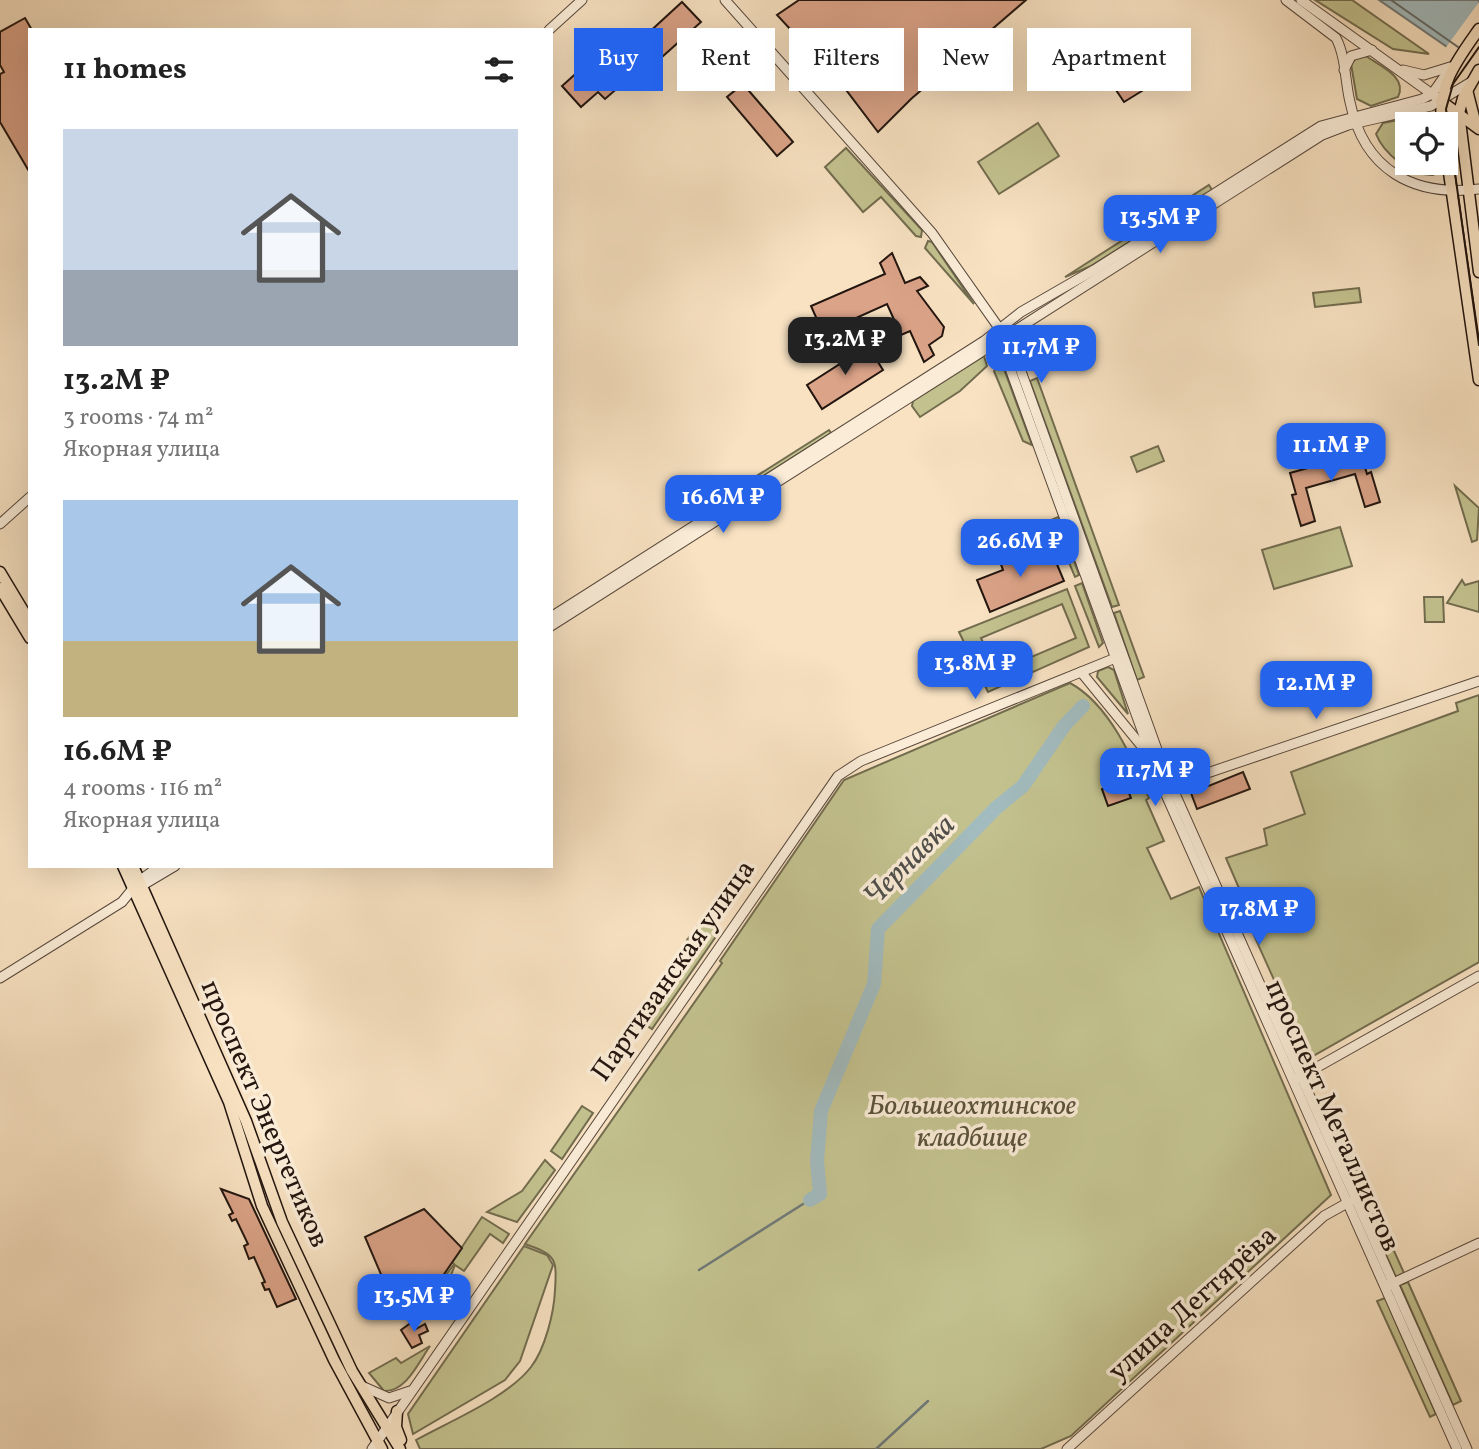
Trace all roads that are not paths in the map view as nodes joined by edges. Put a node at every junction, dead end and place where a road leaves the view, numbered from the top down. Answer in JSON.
{"nodes":[{"id":1,"x":582,"y":0,"type":"edge"},
{"id":2,"x":725,"y":0,"type":"edge"},
{"id":3,"x":1286,"y":0,"type":"edge"},
{"id":4,"x":1301,"y":0,"type":"edge"},
{"id":5,"x":551,"y":28,"type":"edge"},
{"id":6,"x":1479,"y":29,"type":"edge"},
{"id":7,"x":1372,"y":50,"type":"junction"},
{"id":8,"x":1453,"y":64,"type":"junction"},
{"id":9,"x":1397,"y":69,"type":"junction"},
{"id":10,"x":1344,"y":71,"type":"junction"},
{"id":11,"x":1473,"y":79,"type":"edge"},
{"id":12,"x":1436,"y":98,"type":"junction"},
{"id":13,"x":1439,"y":112,"type":"edge"},
{"id":14,"x":1459,"y":113,"type":"junction"},
{"id":15,"x":1354,"y":120,"type":"junction"},
{"id":16,"x":1478,"y":128,"type":"edge"},
{"id":17,"x":1449,"y":175,"type":"edge"},
{"id":18,"x":1473,"y":190,"type":"edge"},
{"id":19,"x":1451,"y":192,"type":"junction"},
{"id":20,"x":1479,"y":272,"type":"edge"},
{"id":21,"x":1000,"y":335,"type":"junction"},
{"id":22,"x":1479,"y":380,"type":"edge"},
{"id":23,"x":28,"y":499,"type":"edge"},
{"id":24,"x":0,"y":524,"type":"edge"},
{"id":25,"x":0,"y":572,"type":"edge"},
{"id":26,"x":0,"y":588,"type":"edge"},
{"id":27,"x":553,"y":616,"type":"edge"},
{"id":28,"x":28,"y":619,"type":"edge"},
{"id":29,"x":553,"y":625,"type":"edge"},
{"id":30,"x":28,"y":635,"type":"edge"},
{"id":31,"x":1118,"y":656,"type":"junction"},
{"id":32,"x":1081,"y":672,"type":"junction"},
{"id":33,"x":1479,"y":681,"type":"edge"},
{"id":34,"x":1151,"y":757,"type":"junction"},
{"id":35,"x":1167,"y":787,"type":"junction"},
{"id":36,"x":124,"y":868,"type":"edge"},
{"id":37,"x":134,"y":868,"type":"edge"},
{"id":38,"x":158,"y":868,"type":"edge"},
{"id":39,"x":171,"y":868,"type":"edge"},
{"id":40,"x":138,"y":886,"type":"junction"},
{"id":41,"x":1479,"y":976,"type":"edge"},
{"id":42,"x":0,"y":978,"type":"edge"},
{"id":43,"x":1296,"y":1079,"type":"junction"},
{"id":44,"x":1351,"y":1201,"type":"junction"},
{"id":45,"x":1479,"y":1243,"type":"edge"},
{"id":46,"x":1393,"y":1283,"type":"junction"},
{"id":47,"x":1383,"y":1287,"type":"junction"},
{"id":48,"x":361,"y":1386,"type":"junction"},
{"id":49,"x":412,"y":1390,"type":"junction"},
{"id":50,"x":397,"y":1411,"type":"junction"},
{"id":51,"x":387,"y":1427,"type":"junction"},
{"id":52,"x":377,"y":1446,"type":"edge"},
{"id":53,"x":402,"y":1449,"type":"edge"},
{"id":54,"x":1067,"y":1449,"type":"edge"},
{"id":55,"x":1457,"y":1449,"type":"edge"},
{"id":56,"x":1467,"y":1449,"type":"edge"}],
"edges":[{"from":1,"to":5,"type":"street"},
{"from":2,"to":21,"type":"street","name":"проспект Металлистов"},
{"from":3,"to":10,"type":"street"},
{"from":4,"to":7,"type":"street"},
{"from":6,"to":8,"type":"main road"},
{"from":7,"to":9,"type":"street"},
{"from":7,"to":10,"type":"street"},
{"from":8,"to":9,"type":"street"},
{"from":8,"to":12,"type":"main road"},
{"from":9,"to":12,"type":"street"},
{"from":10,"to":15,"type":"street"},
{"from":11,"to":12,"type":"street"},
{"from":11,"to":14,"type":"main road"},
{"from":11,"to":16,"type":"main road"},
{"from":12,"to":13,"type":"main road"},
{"from":12,"to":14,"type":"main road"},
{"from":12,"to":15,"type":"street"},
{"from":14,"to":16,"type":"main road"},
{"from":14,"to":18,"type":"main road"},
{"from":15,"to":19,"type":"street"},
{"from":15,"to":21,"type":"street"},
{"from":17,"to":19,"type":"main road"},
{"from":18,"to":19,"type":"street"},
{"from":18,"to":20,"type":"main road"},
{"from":19,"to":22,"type":"main road"},
{"from":21,"to":27,"type":"street"},
{"from":21,"to":29,"type":"street"},
{"from":21,"to":31,"type":"street","name":"проспект Металлистов"},
{"from":23,"to":24,"type":"street"},
{"from":25,"to":28,"type":"main road"},
{"from":26,"to":30,"type":"main road"},
{"from":31,"to":32,"type":"street","name":"Партизанская улица"},
{"from":31,"to":34,"type":"street","name":"проспект Металлистов"},
{"from":31,"to":35,"type":"street","name":"проспект Металлистов"},
{"from":32,"to":34,"type":"street"},
{"from":32,"to":49,"type":"street","name":"Партизанская улица"},
{"from":33,"to":35,"type":"street"},
{"from":34,"to":35,"type":"street","name":"проспект Металлистов"},
{"from":35,"to":43,"type":"street","name":"проспект Металлистов"},
{"from":36,"to":40,"type":"main road","name":"проспект Энергетиков"},
{"from":37,"to":40,"type":"main road","name":"проспект Энергетиков"},
{"from":38,"to":40,"type":"street"},
{"from":39,"to":40,"type":"street"},
{"from":40,"to":42,"type":"street"},
{"from":40,"to":48,"type":"main road","name":"проспект Энергетиков"},
{"from":40,"to":52,"type":"main road","name":"проспект Энергетиков"},
{"from":41,"to":43,"type":"street"},
{"from":43,"to":44,"type":"street","name":"проспект Металлистов"},
{"from":44,"to":46,"type":"street","name":"проспект Металлистов"},
{"from":44,"to":47,"type":"street","name":"проспект Металлистов"},
{"from":44,"to":54,"type":"street","name":"улица Дегтярёва"},
{"from":45,"to":46,"type":"street"},
{"from":46,"to":47,"type":"street"},
{"from":46,"to":56,"type":"street","name":"проспект Металлистов"},
{"from":47,"to":55,"type":"street","name":"проспект Металлистов"},
{"from":48,"to":49,"type":"street"},
{"from":48,"to":51,"type":"main road","name":"проспект Энергетиков"},
{"from":49,"to":50,"type":"street","name":"Партизанская улица"},
{"from":50,"to":51,"type":"street","name":"Партизанская улица"},
{"from":50,"to":53,"type":"main road"},
{"from":51,"to":52,"type":"street","name":"Партизанская улица"},
{"from":51,"to":53,"type":"main road","name":"проспект Энергетиков"}]}
